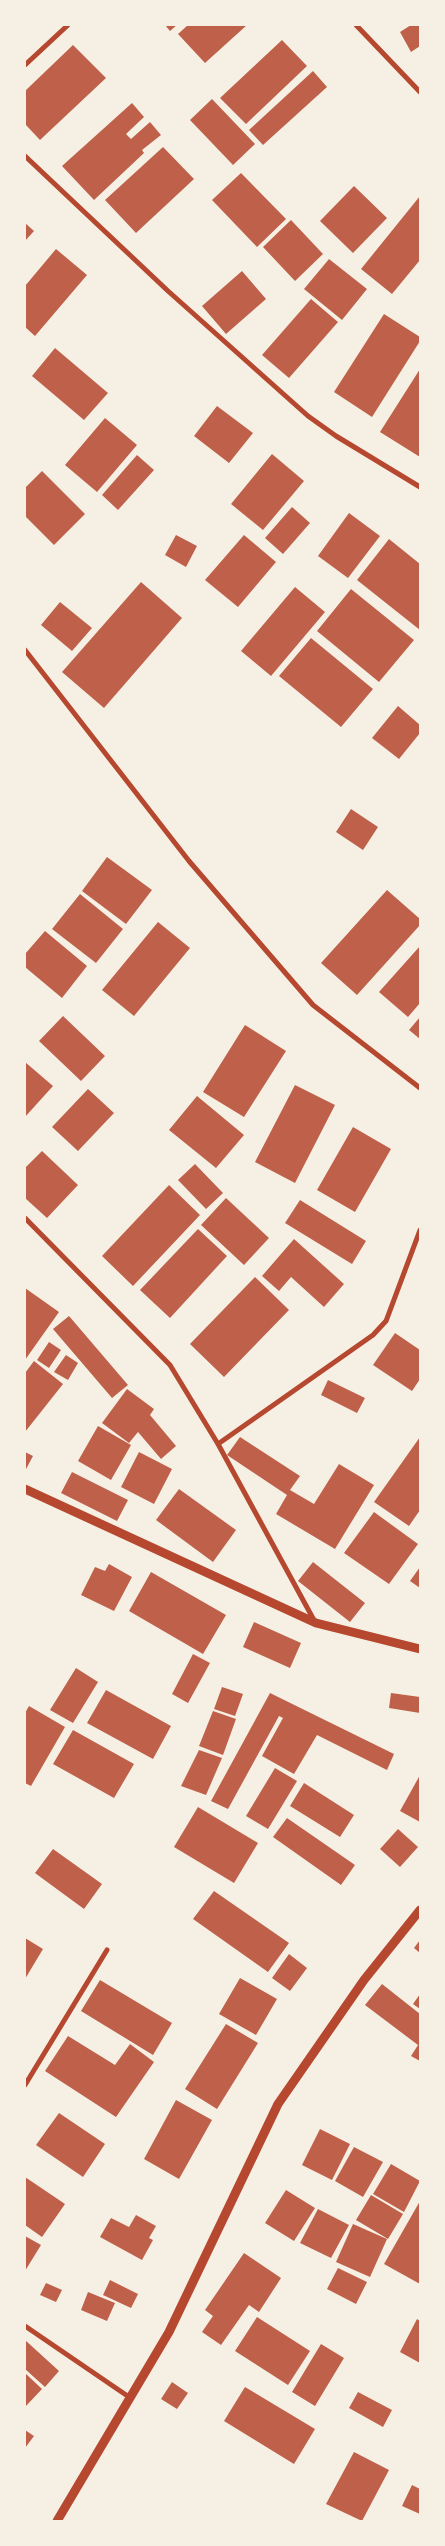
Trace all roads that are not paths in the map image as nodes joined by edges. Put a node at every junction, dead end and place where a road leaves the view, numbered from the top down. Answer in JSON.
{"nodes":[{"id":1,"x":68,"y":25,"type":"edge"},
{"id":2,"x":356,"y":25,"type":"edge"},
{"id":3,"x":25,"y":65,"type":"edge"},
{"id":4,"x":420,"y":92,"type":"edge"},
{"id":5,"x":25,"y":156,"type":"edge"},
{"id":6,"x":420,"y":487,"type":"edge"},
{"id":7,"x":25,"y":650,"type":"edge"},
{"id":8,"x":420,"y":1088,"type":"edge"},
{"id":9,"x":25,"y":1218,"type":"edge"},
{"id":10,"x":420,"y":1230,"type":"edge"},
{"id":11,"x":218,"y":1444,"type":"junction"},
{"id":12,"x":25,"y":1489,"type":"edge"},
{"id":13,"x":316,"y":1623,"type":"junction"},
{"id":14,"x":420,"y":1649,"type":"edge"},
{"id":15,"x":420,"y":1910,"type":"edge"},
{"id":16,"x":107,"y":1950,"type":"dead end"},
{"id":17,"x":25,"y":2085,"type":"edge"},
{"id":18,"x":25,"y":2326,"type":"edge"},
{"id":19,"x":129,"y":2397,"type":"junction"},
{"id":20,"x":57,"y":2521,"type":"edge"}],
"edges":[{"from":1,"to":3,"type":"street"},
{"from":2,"to":4,"type":"street"},
{"from":5,"to":6,"type":"street"},
{"from":7,"to":8,"type":"street"},
{"from":9,"to":11,"type":"street"},
{"from":10,"to":11,"type":"street"},
{"from":11,"to":13,"type":"street"},
{"from":12,"to":13,"type":"street"},
{"from":13,"to":14,"type":"street"},
{"from":15,"to":19,"type":"street"},
{"from":16,"to":17,"type":"street"},
{"from":18,"to":19,"type":"street"},
{"from":19,"to":20,"type":"street"}]}
